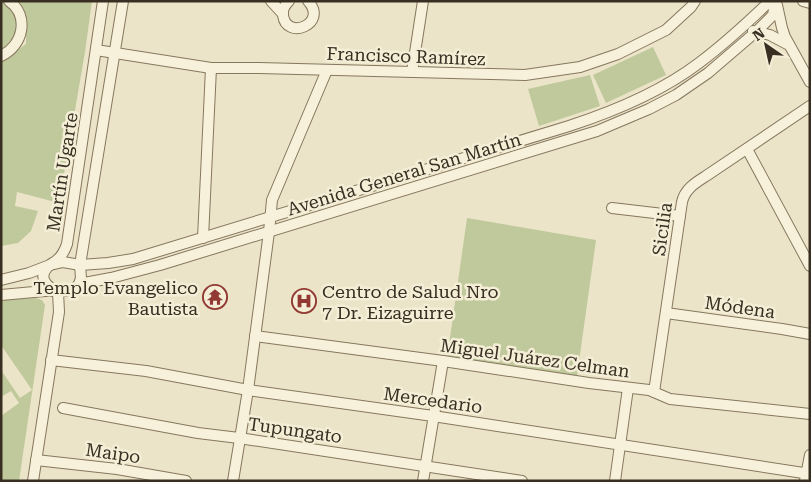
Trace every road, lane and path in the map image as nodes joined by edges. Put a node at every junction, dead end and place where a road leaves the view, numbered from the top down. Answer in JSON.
{"nodes":[{"id":1,"x":9,"y":1,"type":"edge"},
{"id":2,"x":104,"y":1,"type":"edge"},
{"id":3,"x":123,"y":1,"type":"edge"},
{"id":4,"x":271,"y":1,"type":"edge"},
{"id":5,"x":289,"y":1,"type":"edge"},
{"id":6,"x":308,"y":1,"type":"edge"},
{"id":7,"x":423,"y":1,"type":"edge"},
{"id":8,"x":695,"y":1,"type":"edge"},
{"id":9,"x":774,"y":1,"type":"edge"},
{"id":10,"x":803,"y":1,"type":"edge"},
{"id":11,"x":810,"y":3,"type":"edge"},
{"id":12,"x":283,"y":14,"type":"junction"},
{"id":13,"x":757,"y":31,"type":"junction"},
{"id":14,"x":737,"y":32,"type":"junction"},
{"id":15,"x":789,"y":45,"type":"junction"},
{"id":16,"x":96,"y":50,"type":"junction"},
{"id":17,"x":114,"y":52,"type":"junction"},
{"id":18,"x":1,"y":56,"type":"edge"},
{"id":19,"x":211,"y":68,"type":"junction"},
{"id":20,"x":327,"y":70,"type":"junction"},
{"id":21,"x":412,"y":72,"type":"junction"},
{"id":22,"x":810,"y":82,"type":"edge"},
{"id":23,"x":810,"y":106,"type":"edge"},
{"id":24,"x":747,"y":149,"type":"junction"},
{"id":25,"x":612,"y":208,"type":"dead end"},
{"id":26,"x":680,"y":216,"type":"junction"},
{"id":27,"x":270,"y":218,"type":"junction"},
{"id":28,"x":269,"y":232,"type":"junction"},
{"id":29,"x":203,"y":238,"type":"junction"},
{"id":30,"x":80,"y":265,"type":"junction"},
{"id":31,"x":50,"y":266,"type":"junction"},
{"id":32,"x":810,"y":266,"type":"edge"},
{"id":33,"x":1,"y":280,"type":"edge"},
{"id":34,"x":79,"y":284,"type":"junction"},
{"id":35,"x":58,"y":292,"type":"junction"},
{"id":36,"x":1,"y":295,"type":"edge"},
{"id":37,"x":666,"y":313,"type":"junction"},
{"id":38,"x":810,"y":334,"type":"edge"},
{"id":39,"x":255,"y":336,"type":"junction"},
{"id":40,"x":51,"y":360,"type":"junction"},
{"id":41,"x":443,"y":361,"type":"junction"},
{"id":42,"x":628,"y":388,"type":"junction"},
{"id":43,"x":248,"y":390,"type":"junction"},
{"id":44,"x":654,"y":392,"type":"junction"},
{"id":45,"x":63,"y":408,"type":"dead end"},
{"id":46,"x":810,"y":414,"type":"edge"},
{"id":47,"x":433,"y":416,"type":"junction"},
{"id":48,"x":240,"y":438,"type":"junction"},
{"id":49,"x":619,"y":445,"type":"junction"},
{"id":50,"x":810,"y":454,"type":"edge"},
{"id":51,"x":36,"y":460,"type":"junction"},
{"id":52,"x":425,"y":466,"type":"junction"},
{"id":53,"x":807,"y":476,"type":"edge"},
{"id":54,"x":33,"y":481,"type":"edge"},
{"id":55,"x":186,"y":481,"type":"edge"},
{"id":56,"x":233,"y":481,"type":"edge"},
{"id":57,"x":422,"y":481,"type":"edge"},
{"id":58,"x":522,"y":481,"type":"edge"},
{"id":59,"x":615,"y":481,"type":"edge"}],
"edges":[{"from":1,"to":18,"type":"street"},
{"from":2,"to":16,"type":"street","name":"Martín Ugarte"},
{"from":3,"to":17,"type":"street","name":"Martín Ugarte"},
{"from":4,"to":12,"type":"street"},
{"from":5,"to":12,"type":"street"},
{"from":6,"to":12,"type":"street"},
{"from":7,"to":21,"type":"street"},
{"from":8,"to":21,"type":"street","name":"Francisco Ramírez"},
{"from":9,"to":13,"type":"street","name":"Avenida General San Martín"},
{"from":9,"to":14,"type":"street","name":"Avenida General San Martín"},
{"from":9,"to":15,"type":"street"},
{"from":10,"to":11,"type":"street"},
{"from":13,"to":14,"type":"street"},
{"from":13,"to":15,"type":"street"},
{"from":13,"to":28,"type":"street","name":"Avenida General San Martín"},
{"from":14,"to":27,"type":"street","name":"Avenida General San Martín"},
{"from":15,"to":22,"type":"street"},
{"from":16,"to":17,"type":"street","name":"Francisco Ramírez"},
{"from":16,"to":31,"type":"street","name":"Martín Ugarte"},
{"from":17,"to":19,"type":"street","name":"Francisco Ramírez"},
{"from":17,"to":30,"type":"street","name":"Martín Ugarte"},
{"from":19,"to":20,"type":"street","name":"Francisco Ramírez"},
{"from":19,"to":29,"type":"street"},
{"from":20,"to":21,"type":"street","name":"Francisco Ramírez"},
{"from":20,"to":27,"type":"street"},
{"from":23,"to":24,"type":"street","name":"Sicilia"},
{"from":24,"to":26,"type":"street","name":"Sicilia"},
{"from":24,"to":32,"type":"street"},
{"from":25,"to":26,"type":"street"},
{"from":26,"to":37,"type":"street","name":"Sicilia"},
{"from":27,"to":28,"type":"street"},
{"from":27,"to":29,"type":"street","name":"Avenida General San Martín"},
{"from":28,"to":34,"type":"street","name":"Avenida General San Martín"},
{"from":28,"to":39,"type":"street"},
{"from":29,"to":30,"type":"street","name":"Avenida General San Martín"},
{"from":30,"to":31,"type":"street","name":"Avenida General San Martín"},
{"from":30,"to":34,"type":"street","name":"Martín Ugarte"},
{"from":31,"to":33,"type":"street","name":"Avenida General San Martín"},
{"from":31,"to":35,"type":"street"},
{"from":34,"to":35,"type":"street","name":"Avenida General San Martín"},
{"from":35,"to":36,"type":"street","name":"Avenida General San Martín"},
{"from":35,"to":40,"type":"street"},
{"from":37,"to":38,"type":"street","name":"Módena"},
{"from":37,"to":44,"type":"street","name":"Sicilia"},
{"from":39,"to":41,"type":"street","name":"Miguel Juárez Celman"},
{"from":39,"to":43,"type":"street"},
{"from":40,"to":43,"type":"street","name":"Mercedario"},
{"from":40,"to":51,"type":"street"},
{"from":41,"to":42,"type":"street","name":"Miguel Juárez Celman"},
{"from":41,"to":47,"type":"street"},
{"from":42,"to":44,"type":"street","name":"Miguel Juárez Celman"},
{"from":42,"to":49,"type":"street"},
{"from":43,"to":47,"type":"street","name":"Mercedario"},
{"from":43,"to":48,"type":"street"},
{"from":44,"to":46,"type":"street","name":"Miguel Juárez Celman"},
{"from":45,"to":48,"type":"street","name":"Tupungato"},
{"from":47,"to":49,"type":"street","name":"Mercedario"},
{"from":47,"to":52,"type":"street"},
{"from":48,"to":52,"type":"street","name":"Tupungato"},
{"from":48,"to":56,"type":"street"},
{"from":49,"to":53,"type":"street","name":"Mercedario"},
{"from":49,"to":59,"type":"street"},
{"from":50,"to":53,"type":"street"},
{"from":51,"to":54,"type":"street"},
{"from":51,"to":55,"type":"street","name":"Maipo"},
{"from":52,"to":57,"type":"street"},
{"from":52,"to":58,"type":"street","name":"Tupungato"}]}
